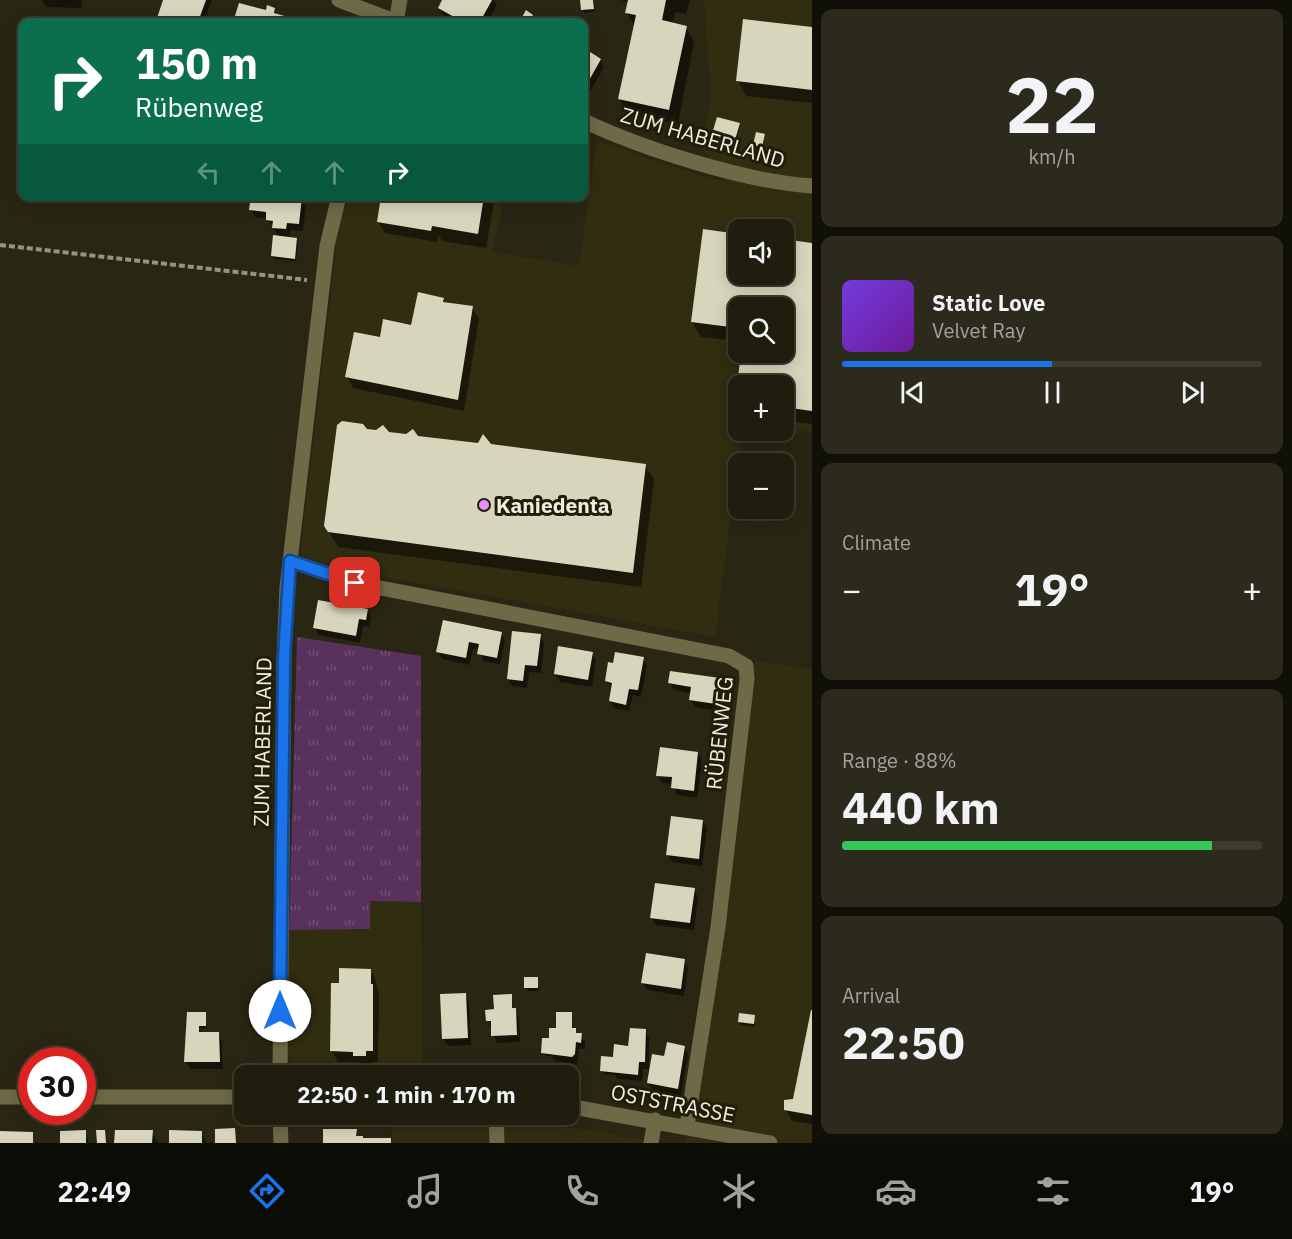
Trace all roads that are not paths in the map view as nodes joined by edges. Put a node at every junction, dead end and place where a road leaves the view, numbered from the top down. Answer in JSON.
{"nodes":[{"id":1,"x":339,"y":0,"type":"edge"},
{"id":2,"x":400,"y":0,"type":"edge"},
{"id":3,"x":386,"y":18,"type":"edge"},
{"id":4,"x":397,"y":18,"type":"edge"},
{"id":5,"x":588,"y":122,"type":"edge"},
{"id":6,"x":812,"y":186,"type":"edge"},
{"id":7,"x":338,"y":201,"type":"edge"},
{"id":8,"x":290,"y":561,"type":"junction"},
{"id":9,"x":280,"y":1065,"type":"edge"},
{"id":10,"x":0,"y":1097,"type":"edge"},
{"id":11,"x":18,"y":1097,"type":"edge"},
{"id":12,"x":96,"y":1097,"type":"edge"},
{"id":13,"x":234,"y":1097,"type":"edge"},
{"id":14,"x":579,"y":1108,"type":"edge"},
{"id":15,"x":655,"y":1120,"type":"junction"},
{"id":16,"x":280,"y":1125,"type":"edge"},
{"id":17,"x":496,"y":1125,"type":"edge"},
{"id":18,"x":687,"y":1126,"type":"junction"},
{"id":19,"x":281,"y":1143,"type":"edge"},
{"id":20,"x":497,"y":1143,"type":"edge"},
{"id":21,"x":651,"y":1143,"type":"edge"},
{"id":22,"x":770,"y":1143,"type":"edge"}],
"edges":[{"from":1,"to":3,"type":"street"},
{"from":2,"to":4,"type":"street"},
{"from":5,"to":6,"type":"street","name":"ZUM HABERLAND"},
{"from":7,"to":8,"type":"street","name":"ZUM HABERLAND"},
{"from":8,"to":9,"type":"street","name":"ZUM HABERLAND"},
{"from":8,"to":18,"type":"street","name":"RÜBENWEG"},
{"from":10,"to":11,"type":"street"},
{"from":12,"to":13,"type":"street"},
{"from":14,"to":15,"type":"street","name":"OSTSTRASSE"},
{"from":15,"to":18,"type":"street","name":"OSTSTRASSE"},
{"from":15,"to":21,"type":"street"},
{"from":16,"to":19,"type":"street"},
{"from":17,"to":20,"type":"street"},
{"from":18,"to":22,"type":"street","name":"OSTSTRASSE"}]}
